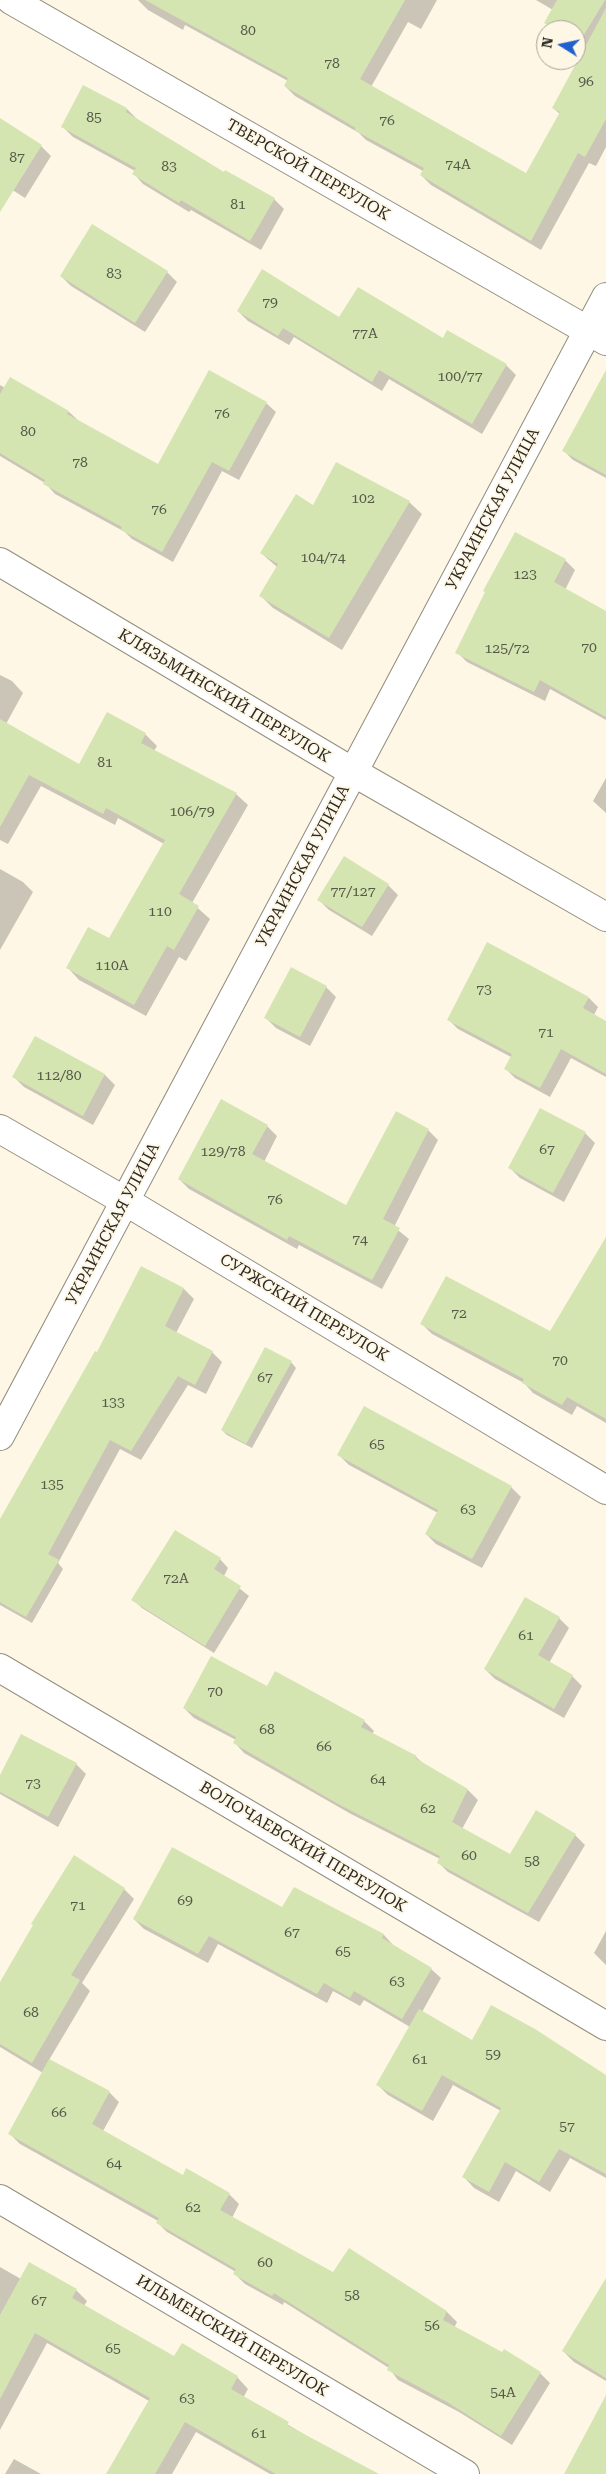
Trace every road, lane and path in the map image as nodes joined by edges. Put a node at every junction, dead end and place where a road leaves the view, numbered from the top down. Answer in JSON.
{"nodes":[{"id":1,"x":11,"y":0,"type":"edge"},
{"id":2,"x":606,"y":297,"type":"edge"},
{"id":3,"x":597,"y":336,"type":"edge"},
{"id":4,"x":0,"y":562,"type":"edge"},
{"id":5,"x":352,"y":772,"type":"junction"},
{"id":6,"x":606,"y":917,"type":"edge"},
{"id":7,"x":0,"y":1129,"type":"edge"},
{"id":8,"x":125,"y":1201,"type":"junction"},
{"id":9,"x":0,"y":1436,"type":"edge"},
{"id":10,"x":606,"y":1490,"type":"edge"},
{"id":11,"x":0,"y":1668,"type":"edge"},
{"id":12,"x":606,"y":2026,"type":"edge"},
{"id":13,"x":0,"y":2199,"type":"edge"},
{"id":14,"x":465,"y":2474,"type":"edge"}],
"edges":[{"from":1,"to":3,"type":"street","name":"ТВЕРСКОЙ ПЕРЕУЛОК"},
{"from":2,"to":3,"type":"street","name":"УКРАИНСКАЯ УЛИЦА"},
{"from":3,"to":5,"type":"street","name":"УКРАИНСКАЯ УЛИЦА"},
{"from":4,"to":5,"type":"street","name":"КЛЯЗЬМИНСКИЙ ПЕРЕУЛОК"},
{"from":5,"to":6,"type":"street","name":"КЛЯЗЬМИНСКИЙ ПЕРЕУЛОК"},
{"from":5,"to":8,"type":"street","name":"УКРАИНСКАЯ УЛИЦА"},
{"from":7,"to":8,"type":"street","name":"СУРЖСКИЙ ПЕРЕУЛОК"},
{"from":8,"to":9,"type":"street","name":"УКРАИНСКАЯ УЛИЦА"},
{"from":8,"to":10,"type":"street","name":"СУРЖСКИЙ ПЕРЕУЛОК"},
{"from":11,"to":12,"type":"street","name":"ВОЛОЧАЕВСКИЙ ПЕРЕУЛОК"},
{"from":13,"to":14,"type":"street","name":"ИЛЬМЕНСКИЙ ПЕРЕУЛОК"}]}
